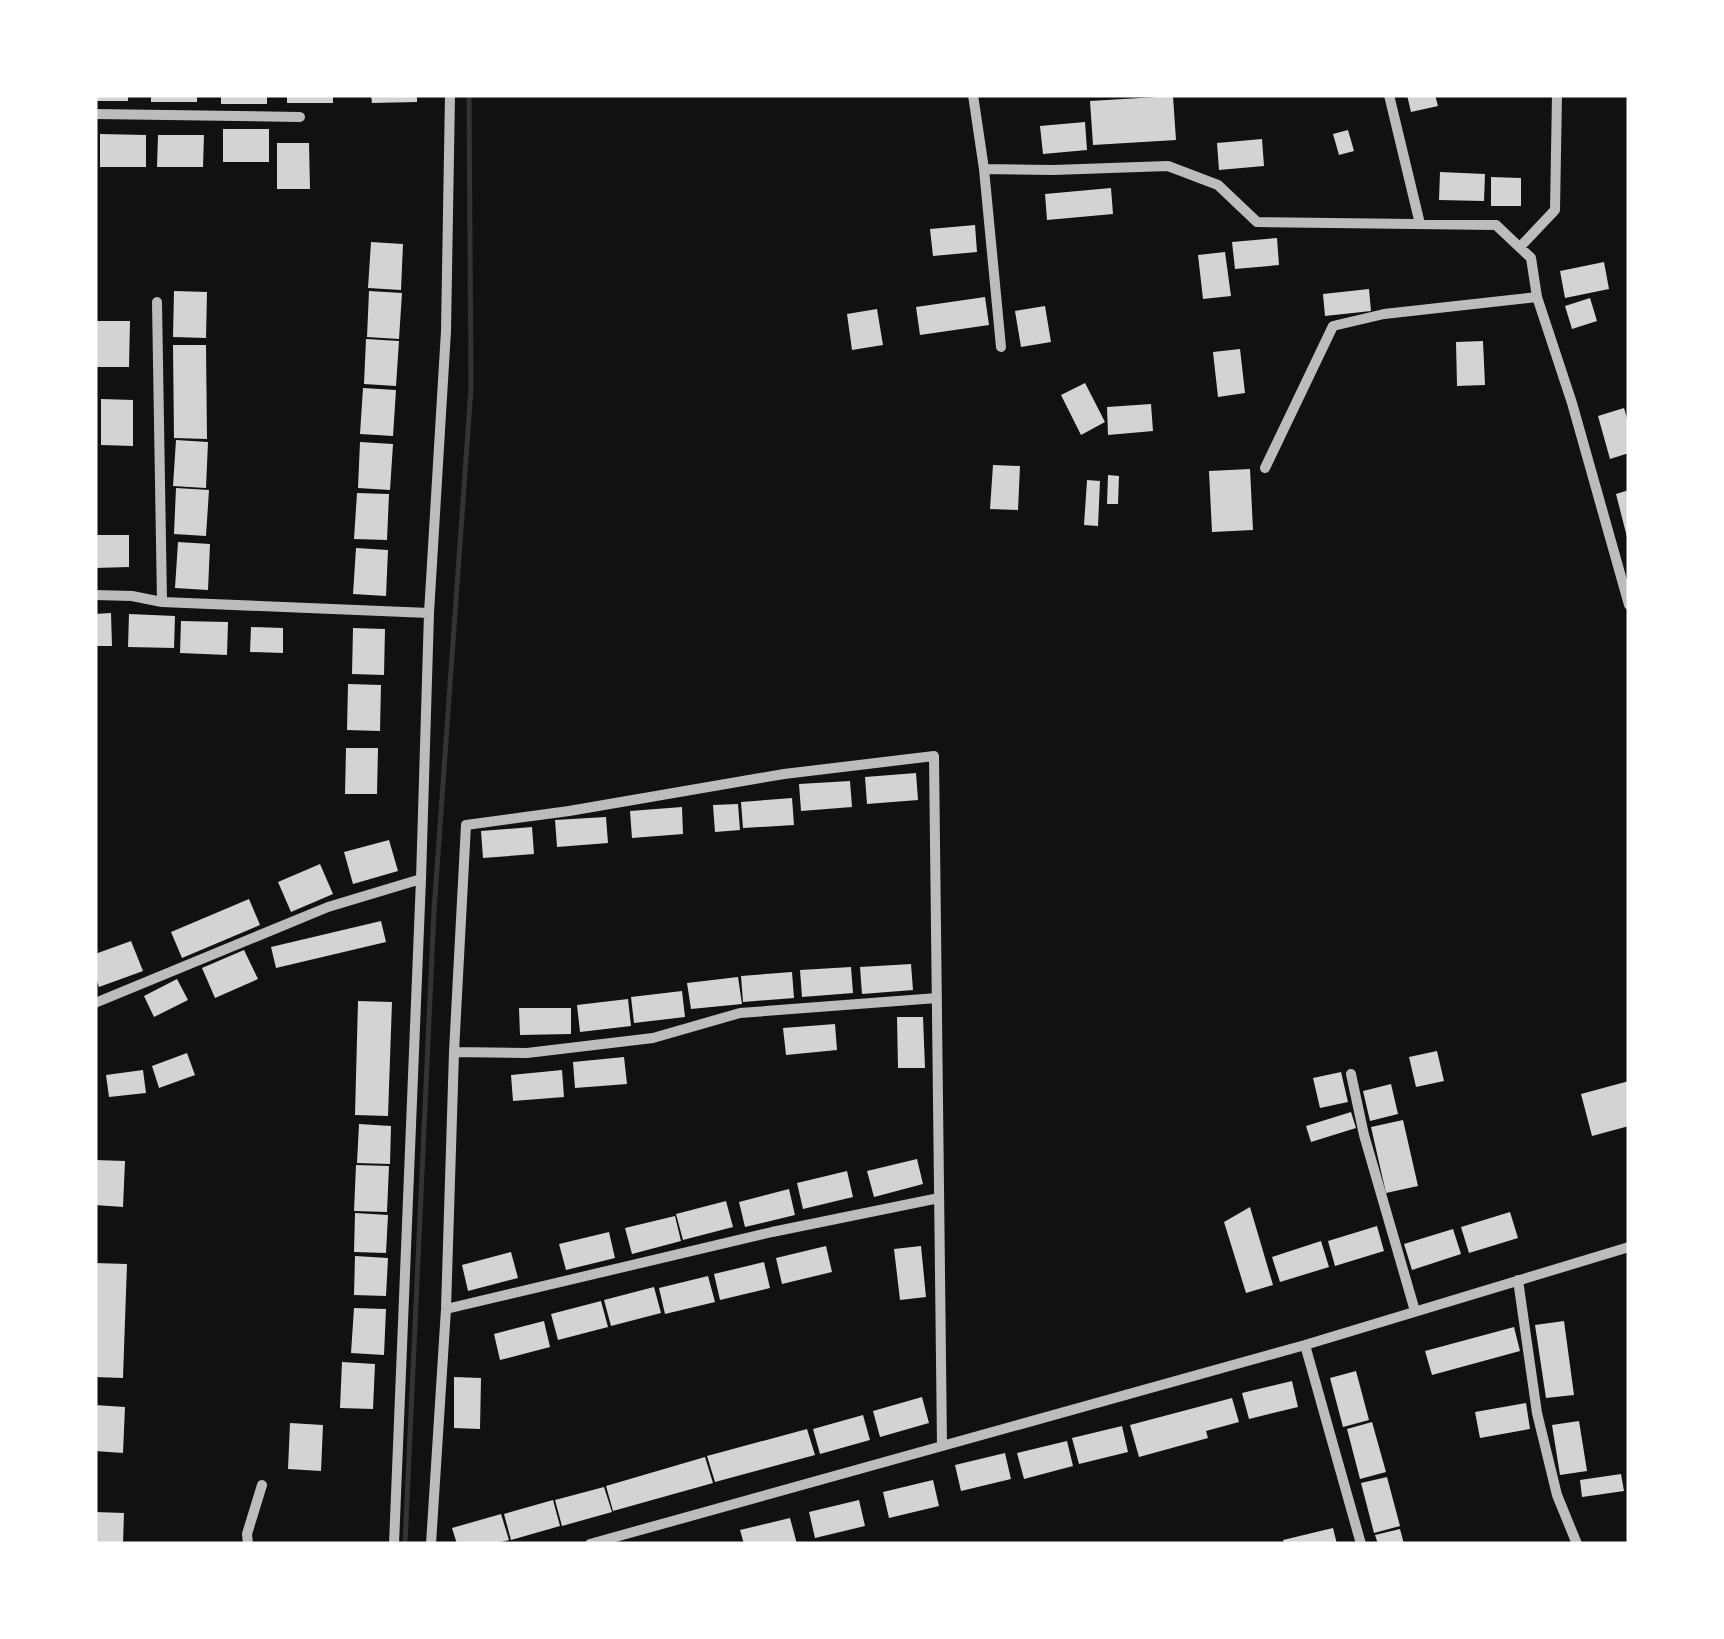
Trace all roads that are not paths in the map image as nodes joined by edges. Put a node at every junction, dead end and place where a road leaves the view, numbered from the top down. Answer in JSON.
{"nodes":[{"id":1,"x":450,"y":95,"type":"edge"},
{"id":2,"x":973,"y":95,"type":"edge"},
{"id":3,"x":1389,"y":95,"type":"edge"},
{"id":4,"x":1557,"y":95,"type":"edge"},
{"id":5,"x":95,"y":114,"type":"edge"},
{"id":6,"x":300,"y":117,"type":"dead end"},
{"id":7,"x":984,"y":170,"type":"junction"},
{"id":8,"x":1420,"y":224,"type":"junction"},
{"id":9,"x":1520,"y":248,"type":"junction"},
{"id":10,"x":1538,"y":297,"type":"junction"},
{"id":11,"x":157,"y":302,"type":"dead end"},
{"id":12,"x":1001,"y":347,"type":"dead end"},
{"id":13,"x":1266,"y":468,"type":"dead end"},
{"id":14,"x":95,"y":595,"type":"edge"},
{"id":15,"x":162,"y":602,"type":"junction"},
{"id":16,"x":1629,"y":605,"type":"edge"},
{"id":17,"x":428,"y":613,"type":"junction"},
{"id":18,"x":421,"y":879,"type":"junction"},
{"id":19,"x":937,"y":998,"type":"junction"},
{"id":20,"x":95,"y":1003,"type":"edge"},
{"id":21,"x":454,"y":1052,"type":"junction"},
{"id":22,"x":1350,"y":1074,"type":"dead end"},
{"id":23,"x":939,"y":1198,"type":"junction"},
{"id":24,"x":1629,"y":1247,"type":"edge"},
{"id":25,"x":1518,"y":1280,"type":"junction"},
{"id":26,"x":446,"y":1309,"type":"junction"},
{"id":27,"x":1415,"y":1311,"type":"junction"},
{"id":28,"x":1305,"y":1345,"type":"junction"},
{"id":29,"x":942,"y":1446,"type":"junction"},
{"id":30,"x":262,"y":1485,"type":"dead end"},
{"id":31,"x":248,"y":1544,"type":"edge"},
{"id":32,"x":394,"y":1544,"type":"edge"},
{"id":33,"x":431,"y":1544,"type":"edge"},
{"id":34,"x":590,"y":1544,"type":"edge"},
{"id":35,"x":1361,"y":1544,"type":"edge"},
{"id":36,"x":1576,"y":1544,"type":"edge"}],
"edges":[{"from":1,"to":17,"type":"street"},
{"from":2,"to":7,"type":"street"},
{"from":3,"to":8,"type":"street"},
{"from":4,"to":9,"type":"street"},
{"from":5,"to":6,"type":"street"},
{"from":7,"to":8,"type":"street"},
{"from":7,"to":12,"type":"street"},
{"from":8,"to":9,"type":"street"},
{"from":9,"to":10,"type":"street"},
{"from":10,"to":13,"type":"street"},
{"from":10,"to":16,"type":"street"},
{"from":11,"to":15,"type":"street"},
{"from":14,"to":15,"type":"street"},
{"from":15,"to":17,"type":"street"},
{"from":17,"to":18,"type":"street"},
{"from":18,"to":20,"type":"street"},
{"from":18,"to":32,"type":"street"},
{"from":19,"to":21,"type":"street"},
{"from":19,"to":21,"type":"street"},
{"from":19,"to":23,"type":"street"},
{"from":21,"to":26,"type":"street"},
{"from":22,"to":27,"type":"street"},
{"from":23,"to":26,"type":"street"},
{"from":23,"to":29,"type":"street"},
{"from":24,"to":25,"type":"street"},
{"from":25,"to":27,"type":"street"},
{"from":25,"to":36,"type":"street"},
{"from":26,"to":33,"type":"street"},
{"from":27,"to":28,"type":"street"},
{"from":28,"to":29,"type":"street"},
{"from":28,"to":35,"type":"street"},
{"from":29,"to":34,"type":"street"},
{"from":30,"to":31,"type":"street"}]}
